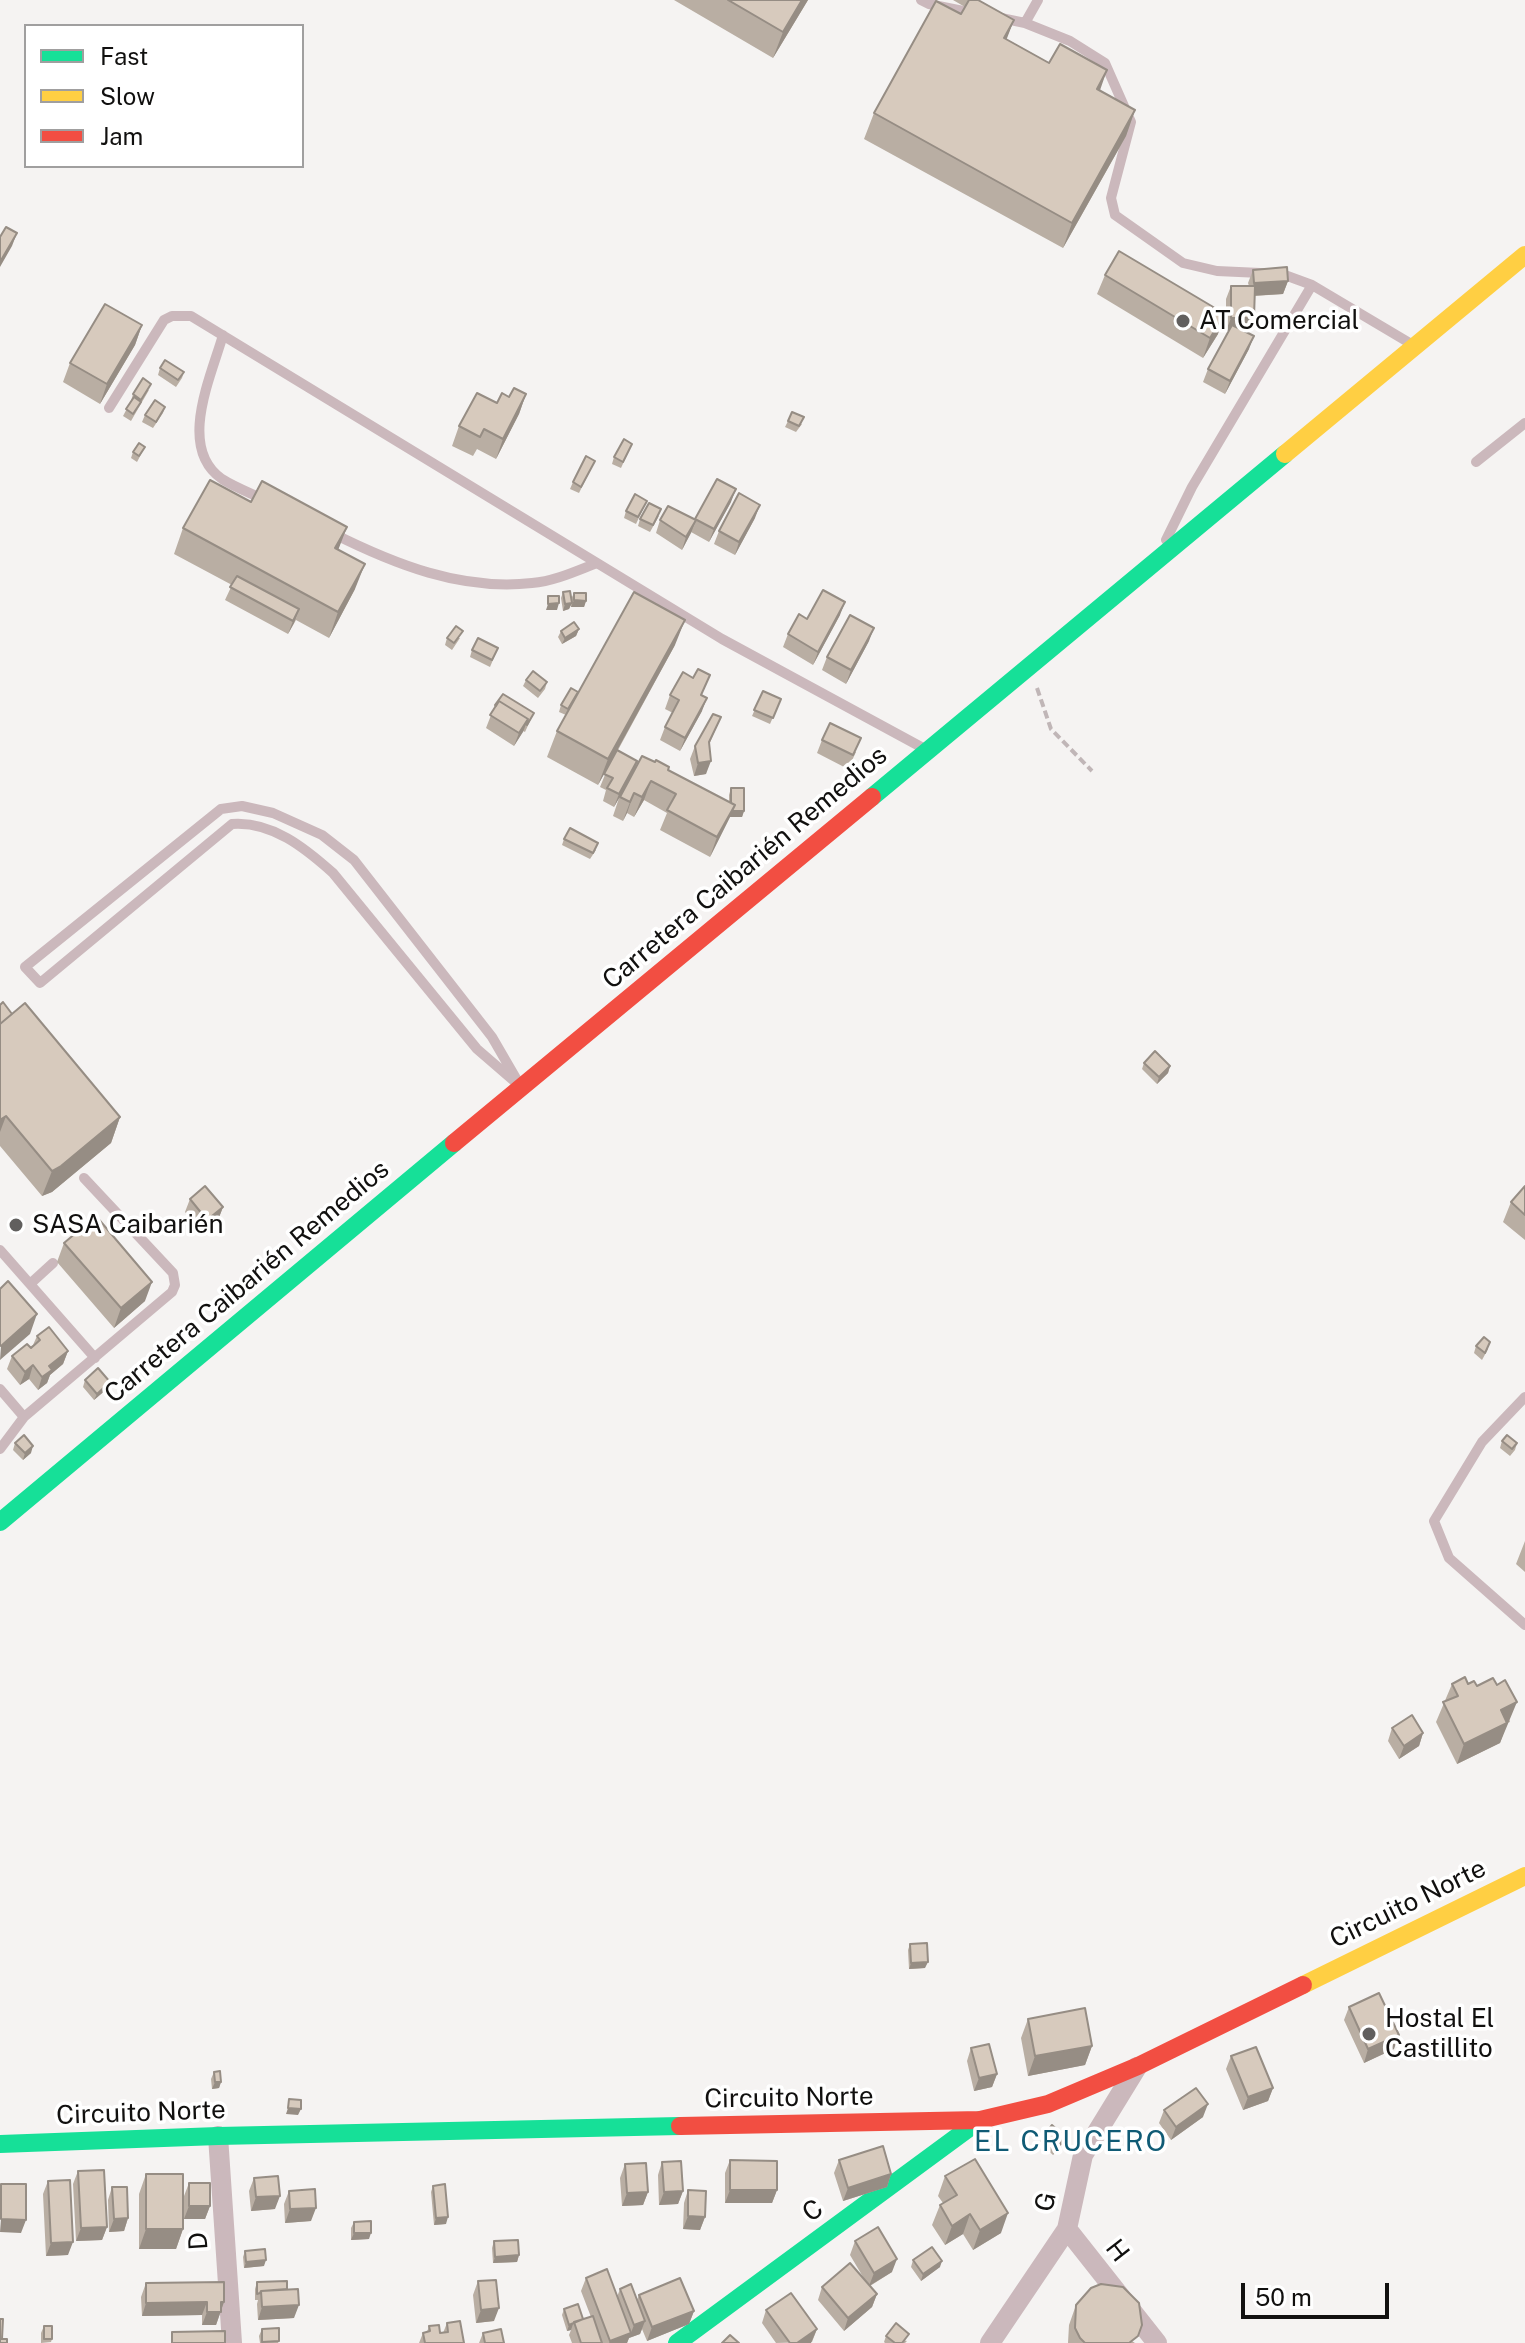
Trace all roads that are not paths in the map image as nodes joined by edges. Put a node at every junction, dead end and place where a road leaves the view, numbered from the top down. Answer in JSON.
{"nodes":[{"id":1,"x":921,"y":0,"type":"edge"},
{"id":2,"x":1038,"y":0,"type":"edge"},
{"id":3,"x":1025,"y":23,"type":"junction"},
{"id":4,"x":1525,"y":255,"type":"edge"},
{"id":5,"x":1312,"y":285,"type":"junction"},
{"id":6,"x":223,"y":335,"type":"junction"},
{"id":7,"x":1415,"y":346,"type":"junction"},
{"id":8,"x":109,"y":408,"type":"dead end"},
{"id":9,"x":1525,"y":423,"type":"edge"},
{"id":10,"x":1476,"y":462,"type":"dead end"},
{"id":11,"x":276,"y":506,"type":"edge"},
{"id":12,"x":318,"y":526,"type":"edge"},
{"id":13,"x":1155,"y":562,"type":"junction"},
{"id":14,"x":597,"y":563,"type":"junction"},
{"id":15,"x":928,"y":751,"type":"junction"},
{"id":16,"x":521,"y":1087,"type":"junction"},
{"id":17,"x":84,"y":1178,"type":"dead end"},
{"id":18,"x":0,"y":1250,"type":"edge"},
{"id":19,"x":53,"y":1263,"type":"dead end"},
{"id":20,"x":30,"y":1284,"type":"junction"},
{"id":21,"x":95,"y":1358,"type":"junction"},
{"id":22,"x":0,"y":1389,"type":"edge"},
{"id":23,"x":1525,"y":1397,"type":"edge"},
{"id":24,"x":24,"y":1417,"type":"junction"},
{"id":25,"x":0,"y":1449,"type":"edge"},
{"id":26,"x":0,"y":1522,"type":"edge"},
{"id":27,"x":1525,"y":1625,"type":"edge"},
{"id":28,"x":1525,"y":1876,"type":"edge"},
{"id":29,"x":1138,"y":2066,"type":"junction"},
{"id":30,"x":980,"y":2120,"type":"junction"},
{"id":31,"x":218,"y":2136,"type":"junction"},
{"id":32,"x":0,"y":2144,"type":"edge"},
{"id":33,"x":1067,"y":2229,"type":"junction"},
{"id":34,"x":232,"y":2343,"type":"edge"},
{"id":35,"x":677,"y":2343,"type":"edge"},
{"id":36,"x":990,"y":2343,"type":"edge"},
{"id":37,"x":1157,"y":2343,"type":"edge"}],
"edges":[{"from":1,"to":3,"type":"lane"},
{"from":2,"to":3,"type":"lane"},
{"from":3,"to":5,"type":"lane"},
{"from":4,"to":7,"type":"street","name":"Carretera Caibarién Remedios"},
{"from":5,"to":7,"type":"lane"},
{"from":5,"to":13,"type":"lane"},
{"from":6,"to":8,"type":"lane"},
{"from":6,"to":11,"type":"lane"},
{"from":6,"to":14,"type":"lane"},
{"from":7,"to":13,"type":"street","name":"Carretera Caibarién Remedios"},
{"from":9,"to":10,"type":"lane"},
{"from":12,"to":14,"type":"lane"},
{"from":13,"to":15,"type":"street","name":"Carretera Caibarién Remedios"},
{"from":14,"to":15,"type":"lane"},
{"from":15,"to":16,"type":"street","name":"Carretera Caibarién Remedios"},
{"from":16,"to":16,"type":"lane"},
{"from":16,"to":26,"type":"street","name":"Carretera Caibarién Remedios"},
{"from":17,"to":21,"type":"lane"},
{"from":18,"to":20,"type":"lane"},
{"from":19,"to":20,"type":"lane"},
{"from":20,"to":21,"type":"lane"},
{"from":21,"to":24,"type":"lane"},
{"from":22,"to":24,"type":"lane"},
{"from":23,"to":27,"type":"lane"},
{"from":24,"to":25,"type":"lane"},
{"from":28,"to":29,"type":"street","name":"Circuito Norte"},
{"from":29,"to":30,"type":"street","name":"Circuito Norte"},
{"from":29,"to":33,"type":"street","name":"G"},
{"from":30,"to":31,"type":"street","name":"Circuito Norte"},
{"from":30,"to":35,"type":"street","name":"C"},
{"from":31,"to":32,"type":"street","name":"Circuito Norte"},
{"from":31,"to":34,"type":"street","name":"D"},
{"from":33,"to":36,"type":"street","name":"G"},
{"from":33,"to":37,"type":"street","name":"H"}]}
